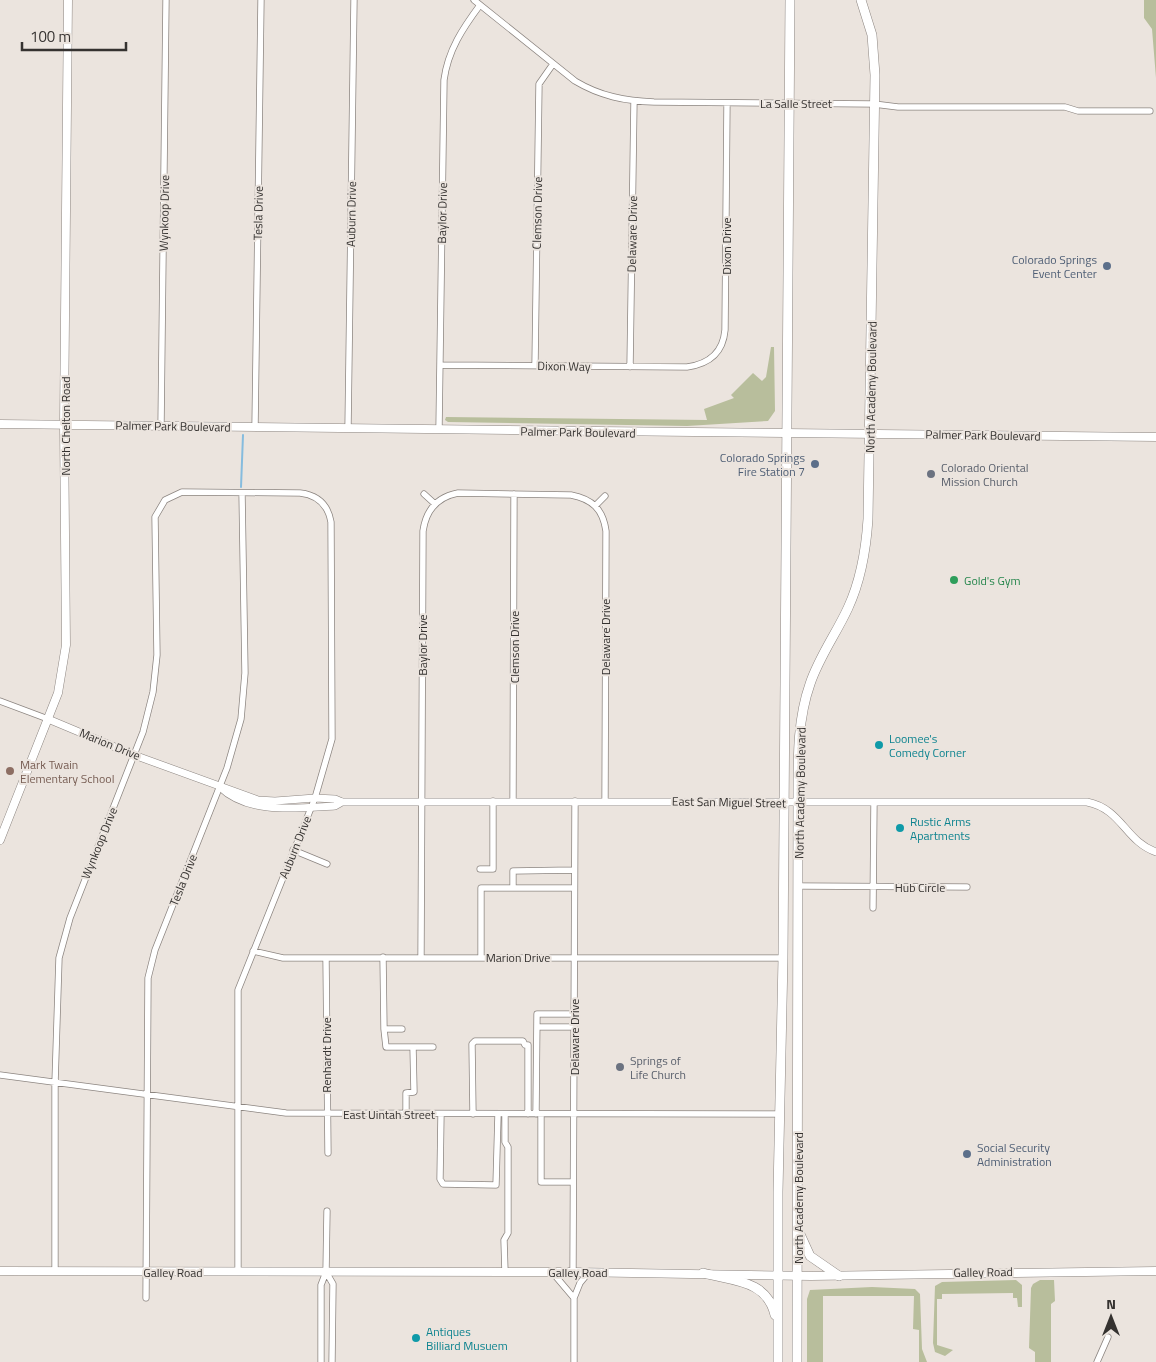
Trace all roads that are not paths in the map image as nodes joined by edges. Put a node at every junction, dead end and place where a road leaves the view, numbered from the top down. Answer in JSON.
{"nodes":[{"id":1,"x":68,"y":0,"type":"edge"},
{"id":2,"x":166,"y":0,"type":"edge"},
{"id":3,"x":261,"y":0,"type":"edge"},
{"id":4,"x":354,"y":0,"type":"edge"},
{"id":5,"x":474,"y":0,"type":"edge"},
{"id":6,"x":790,"y":0,"type":"edge"},
{"id":7,"x":861,"y":0,"type":"edge"},
{"id":8,"x":480,"y":5,"type":"junction"},
{"id":9,"x":553,"y":64,"type":"junction"},
{"id":10,"x":634,"y":101,"type":"junction"},
{"id":11,"x":727,"y":103,"type":"junction"},
{"id":12,"x":789,"y":103,"type":"junction"},
{"id":13,"x":874,"y":104,"type":"junction"},
{"id":14,"x":1150,"y":111,"type":"dead end"},
{"id":15,"x":441,"y":365,"type":"junction"},
{"id":16,"x":535,"y":366,"type":"junction"},
{"id":17,"x":630,"y":367,"type":"junction"},
{"id":18,"x":687,"y":367,"type":"joint"},
{"id":19,"x":0,"y":424,"type":"edge"},
{"id":20,"x":64,"y":424,"type":"junction"},
{"id":21,"x":161,"y":426,"type":"junction"},
{"id":22,"x":255,"y":427,"type":"junction"},
{"id":23,"x":348,"y":428,"type":"junction"},
{"id":24,"x":439,"y":430,"type":"junction"},
{"id":25,"x":871,"y":433,"type":"junction"},
{"id":26,"x":786,"y":434,"type":"junction"},
{"id":27,"x":1156,"y":437,"type":"edge"},
{"id":28,"x":242,"y":492,"type":"junction"},
{"id":29,"x":424,"y":494,"type":"dead end"},
{"id":30,"x":514,"y":494,"type":"junction"},
{"id":31,"x":605,"y":496,"type":"dead end"},
{"id":32,"x":435,"y":504,"type":"junction"},
{"id":33,"x":596,"y":505,"type":"junction"},
{"id":34,"x":0,"y":700,"type":"edge"},
{"id":35,"x":48,"y":719,"type":"junction"},
{"id":36,"x":134,"y":755,"type":"junction"},
{"id":37,"x":220,"y":787,"type":"junction"},
{"id":38,"x":315,"y":798,"type":"junction"},
{"id":39,"x":421,"y":801,"type":"junction"},
{"id":40,"x":493,"y":801,"type":"junction"},
{"id":41,"x":513,"y":801,"type":"junction"},
{"id":42,"x":575,"y":801,"type":"junction"},
{"id":43,"x":605,"y":801,"type":"junction"},
{"id":44,"x":342,"y":802,"type":"junction"},
{"id":45,"x":784,"y":802,"type":"junction"},
{"id":46,"x":874,"y":802,"type":"junction"},
{"id":47,"x":798,"y":803,"type":"junction"},
{"id":48,"x":311,"y":807,"type":"junction"},
{"id":49,"x":0,"y":840,"type":"edge"},
{"id":50,"x":293,"y":850,"type":"junction"},
{"id":51,"x":1156,"y":852,"type":"edge"},
{"id":52,"x":327,"y":864,"type":"dead end"},
{"id":53,"x":480,"y":869,"type":"dead end"},
{"id":54,"x":574,"y":870,"type":"junction"},
{"id":55,"x":799,"y":886,"type":"junction"},
{"id":56,"x":873,"y":887,"type":"junction"},
{"id":57,"x":966,"y":887,"type":"dead end"},
{"id":58,"x":512,"y":888,"type":"junction"},
{"id":59,"x":574,"y":888,"type":"junction"},
{"id":60,"x":873,"y":908,"type":"dead end"},
{"id":61,"x":253,"y":951,"type":"junction"},
{"id":62,"x":383,"y":957,"type":"junction"},
{"id":63,"x":421,"y":957,"type":"junction"},
{"id":64,"x":481,"y":957,"type":"junction"},
{"id":65,"x":574,"y":957,"type":"junction"},
{"id":66,"x":326,"y":958,"type":"junction"},
{"id":67,"x":784,"y":958,"type":"junction"},
{"id":68,"x":574,"y":1014,"type":"junction"},
{"id":69,"x":537,"y":1027,"type":"junction"},
{"id":70,"x":574,"y":1027,"type":"junction"},
{"id":71,"x":384,"y":1029,"type":"junction"},
{"id":72,"x":402,"y":1029,"type":"dead end"},
{"id":73,"x":413,"y":1047,"type":"junction"},
{"id":74,"x":433,"y":1047,"type":"dead end"},
{"id":75,"x":0,"y":1075,"type":"edge"},
{"id":76,"x":55,"y":1083,"type":"junction"},
{"id":77,"x":146,"y":1096,"type":"junction"},
{"id":78,"x":237,"y":1108,"type":"junction"},
{"id":79,"x":327,"y":1114,"type":"junction"},
{"id":80,"x":406,"y":1114,"type":"junction"},
{"id":81,"x":440,"y":1114,"type":"junction"},
{"id":82,"x":472,"y":1114,"type":"junction"},
{"id":83,"x":498,"y":1114,"type":"junction"},
{"id":84,"x":505,"y":1114,"type":"junction"},
{"id":85,"x":528,"y":1114,"type":"junction"},
{"id":86,"x":539,"y":1114,"type":"junction"},
{"id":87,"x":574,"y":1114,"type":"junction"},
{"id":88,"x":780,"y":1114,"type":"junction"},
{"id":89,"x":328,"y":1153,"type":"dead end"},
{"id":90,"x":573,"y":1182,"type":"junction"},
{"id":91,"x":327,"y":1211,"type":"dead end"},
{"id":92,"x":797,"y":1226,"type":"junction"},
{"id":93,"x":0,"y":1271,"type":"edge"},
{"id":94,"x":55,"y":1271,"type":"junction"},
{"id":95,"x":1156,"y":1271,"type":"edge"},
{"id":96,"x":146,"y":1272,"type":"junction"},
{"id":97,"x":238,"y":1272,"type":"junction"},
{"id":98,"x":326,"y":1272,"type":"junction"},
{"id":99,"x":505,"y":1272,"type":"junction"},
{"id":100,"x":552,"y":1272,"type":"junction"},
{"id":101,"x":573,"y":1272,"type":"junction"},
{"id":102,"x":589,"y":1272,"type":"junction"},
{"id":103,"x":703,"y":1273,"type":"junction"},
{"id":104,"x":778,"y":1275,"type":"junction"},
{"id":105,"x":798,"y":1276,"type":"junction"},
{"id":106,"x":839,"y":1276,"type":"junction"},
{"id":107,"x":146,"y":1298,"type":"dead end"},
{"id":108,"x":574,"y":1298,"type":"junction"},
{"id":109,"x":778,"y":1331,"type":"junction"},
{"id":110,"x":1108,"y":1337,"type":"dead end"},
{"id":111,"x":321,"y":1362,"type":"edge"},
{"id":112,"x":332,"y":1362,"type":"edge"},
{"id":113,"x":574,"y":1362,"type":"edge"},
{"id":114,"x":778,"y":1362,"type":"edge"},
{"id":115,"x":797,"y":1362,"type":"edge"},
{"id":116,"x":1097,"y":1362,"type":"edge"}],
"edges":[{"from":1,"to":20,"type":"main road","name":"North Chelton Road"},
{"from":2,"to":21,"type":"street","name":"Wynkoop Drive"},
{"from":3,"to":22,"type":"street","name":"Tesla Drive"},
{"from":4,"to":23,"type":"street","name":"Auburn Drive"},
{"from":5,"to":8,"type":"street","name":"La Salle Street"},
{"from":6,"to":12,"type":"highway","name":"North Academy Boulevard"},
{"from":7,"to":13,"type":"highway","name":"North Academy Boulevard"},
{"from":8,"to":9,"type":"street","name":"La Salle Street"},
{"from":8,"to":15,"type":"street","name":"Baylor Drive"},
{"from":9,"to":10,"type":"street","name":"La Salle Street"},
{"from":9,"to":16,"type":"street","name":"Clemson Drive"},
{"from":10,"to":11,"type":"street","name":"La Salle Street"},
{"from":10,"to":17,"type":"street","name":"Delaware Drive"},
{"from":11,"to":12,"type":"street","name":"La Salle Street"},
{"from":11,"to":18,"type":"street","name":"Dixon Drive"},
{"from":12,"to":13,"type":"street","name":"La Salle Street"},
{"from":12,"to":26,"type":"highway","name":"North Academy Boulevard"},
{"from":13,"to":14,"type":"street","name":"La Salle Street"},
{"from":13,"to":25,"type":"highway","name":"North Academy Boulevard"},
{"from":15,"to":16,"type":"street","name":"Dixon Way"},
{"from":15,"to":24,"type":"street","name":"Baylor Drive"},
{"from":16,"to":17,"type":"street","name":"Dixon Way"},
{"from":17,"to":18,"type":"street","name":"Dixon Way"},
{"from":19,"to":20,"type":"main road","name":"Palmer Park Boulevard"},
{"from":20,"to":21,"type":"main road","name":"Palmer Park Boulevard"},
{"from":20,"to":35,"type":"main road","name":"North Chelton Road"},
{"from":21,"to":22,"type":"main road","name":"Palmer Park Boulevard"},
{"from":22,"to":23,"type":"main road","name":"Palmer Park Boulevard"},
{"from":23,"to":24,"type":"main road","name":"Palmer Park Boulevard"},
{"from":24,"to":26,"type":"main road","name":"Palmer Park Boulevard"},
{"from":25,"to":26,"type":"main road","name":"Palmer Park Boulevard"},
{"from":25,"to":27,"type":"main road","name":"Palmer Park Boulevard"},
{"from":25,"to":47,"type":"highway","name":"North Academy Boulevard"},
{"from":26,"to":45,"type":"highway","name":"North Academy Boulevard"},
{"from":28,"to":36,"type":"street","name":"Wynkoop Drive"},
{"from":28,"to":37,"type":"street","name":"Tesla Drive"},
{"from":28,"to":38,"type":"street","name":"Auburn Drive"},
{"from":29,"to":32,"type":"street"},
{"from":30,"to":32,"type":"street"},
{"from":30,"to":33,"type":"street"},
{"from":30,"to":41,"type":"street","name":"Clemson Drive"},
{"from":31,"to":33,"type":"street"},
{"from":32,"to":39,"type":"street","name":"Baylor Drive"},
{"from":33,"to":43,"type":"street","name":"Delaware Drive"},
{"from":34,"to":35,"type":"street","name":"Marion Drive"},
{"from":35,"to":36,"type":"street","name":"Marion Drive"},
{"from":35,"to":49,"type":"main road","name":"North Chelton Road"},
{"from":36,"to":37,"type":"street","name":"Marion Drive"},
{"from":36,"to":76,"type":"street","name":"Wynkoop Drive"},
{"from":37,"to":38,"type":"street","name":"Marion Drive"},
{"from":37,"to":48,"type":"street","name":"Marion Drive"},
{"from":37,"to":77,"type":"street","name":"Tesla Drive"},
{"from":38,"to":44,"type":"street","name":"East San Miguel Street"},
{"from":38,"to":48,"type":"street","name":"Auburn Drive"},
{"from":39,"to":40,"type":"street","name":"East San Miguel Street"},
{"from":39,"to":44,"type":"street","name":"East San Miguel Street"},
{"from":39,"to":63,"type":"street","name":"Baylor Drive"},
{"from":40,"to":41,"type":"street","name":"East San Miguel Street"},
{"from":40,"to":53,"type":"street"},
{"from":41,"to":42,"type":"street","name":"East San Miguel Street"},
{"from":42,"to":43,"type":"street","name":"East San Miguel Street"},
{"from":42,"to":54,"type":"street","name":"Delaware Drive"},
{"from":43,"to":45,"type":"street","name":"East San Miguel Street"},
{"from":44,"to":48,"type":"street","name":"East San Miguel Street"},
{"from":45,"to":47,"type":"street","name":"East San Miguel Street"},
{"from":45,"to":67,"type":"highway","name":"North Academy Boulevard"},
{"from":46,"to":47,"type":"street","name":"East San Miguel Street"},
{"from":46,"to":51,"type":"street","name":"East San Miguel Street"},
{"from":46,"to":56,"type":"street"},
{"from":47,"to":55,"type":"highway","name":"North Academy Boulevard"},
{"from":48,"to":50,"type":"street","name":"Auburn Drive"},
{"from":50,"to":52,"type":"street"},
{"from":50,"to":61,"type":"street","name":"Auburn Drive"},
{"from":54,"to":58,"type":"street"},
{"from":54,"to":59,"type":"street","name":"Delaware Drive"},
{"from":55,"to":56,"type":"street","name":"Hub Circle"},
{"from":55,"to":92,"type":"highway","name":"North Academy Boulevard"},
{"from":56,"to":57,"type":"street","name":"Hub Circle"},
{"from":56,"to":60,"type":"street"},
{"from":58,"to":59,"type":"street"},
{"from":58,"to":64,"type":"street"},
{"from":59,"to":65,"type":"street","name":"Delaware Drive"},
{"from":61,"to":66,"type":"street","name":"Marion Drive"},
{"from":61,"to":78,"type":"street","name":"Auburn Drive"},
{"from":62,"to":63,"type":"street","name":"Marion Drive"},
{"from":62,"to":66,"type":"street","name":"Marion Drive"},
{"from":62,"to":71,"type":"street"},
{"from":63,"to":64,"type":"street","name":"Marion Drive"},
{"from":64,"to":65,"type":"street","name":"Marion Drive"},
{"from":65,"to":67,"type":"street","name":"Marion Drive"},
{"from":65,"to":68,"type":"street","name":"Delaware Drive"},
{"from":66,"to":79,"type":"street","name":"Renhardt Drive"},
{"from":67,"to":88,"type":"highway","name":"North Academy Boulevard"},
{"from":68,"to":69,"type":"street"},
{"from":68,"to":70,"type":"street","name":"Delaware Drive"},
{"from":69,"to":70,"type":"street"},
{"from":69,"to":86,"type":"street"},
{"from":70,"to":87,"type":"street","name":"Delaware Drive"},
{"from":71,"to":72,"type":"street"},
{"from":71,"to":73,"type":"street"},
{"from":73,"to":74,"type":"street"},
{"from":73,"to":80,"type":"street"},
{"from":75,"to":76,"type":"street","name":"East Uintah Street"},
{"from":76,"to":77,"type":"street","name":"East Uintah Street"},
{"from":76,"to":94,"type":"street","name":"Wynkoop Drive"},
{"from":77,"to":78,"type":"street","name":"East Uintah Street"},
{"from":77,"to":96,"type":"street","name":"Tesla Drive"},
{"from":78,"to":79,"type":"street","name":"East Uintah Street"},
{"from":78,"to":97,"type":"street","name":"Auburn Drive"},
{"from":79,"to":80,"type":"street","name":"East Uintah Street"},
{"from":79,"to":89,"type":"street","name":"Renhardt Drive"},
{"from":80,"to":81,"type":"street","name":"East Uintah Street"},
{"from":81,"to":82,"type":"street","name":"East Uintah Street"},
{"from":81,"to":83,"type":"street"},
{"from":82,"to":83,"type":"street","name":"East Uintah Street"},
{"from":82,"to":85,"type":"street"},
{"from":83,"to":84,"type":"street","name":"East Uintah Street"},
{"from":84,"to":85,"type":"street","name":"East Uintah Street"},
{"from":84,"to":99,"type":"street"},
{"from":85,"to":86,"type":"street","name":"East Uintah Street"},
{"from":86,"to":87,"type":"street","name":"East Uintah Street"},
{"from":86,"to":90,"type":"street"},
{"from":87,"to":88,"type":"street","name":"East Uintah Street"},
{"from":87,"to":90,"type":"street","name":"Delaware Drive"},
{"from":88,"to":104,"type":"highway","name":"North Academy Boulevard"},
{"from":90,"to":101,"type":"street","name":"Delaware Drive"},
{"from":91,"to":98,"type":"street"},
{"from":92,"to":105,"type":"highway","name":"North Academy Boulevard"},
{"from":92,"to":106,"type":"highway"},
{"from":93,"to":94,"type":"main road","name":"Galley Road"},
{"from":94,"to":96,"type":"main road","name":"Galley Road"},
{"from":95,"to":106,"type":"main road","name":"Galley Road"},
{"from":96,"to":97,"type":"main road","name":"Galley Road"},
{"from":96,"to":107,"type":"street","name":"Tesla Drive"},
{"from":97,"to":98,"type":"main road","name":"Galley Road"},
{"from":98,"to":99,"type":"main road","name":"Galley Road"},
{"from":98,"to":111,"type":"street"},
{"from":98,"to":112,"type":"street"},
{"from":99,"to":100,"type":"main road","name":"Galley Road"},
{"from":100,"to":101,"type":"main road","name":"Galley Road"},
{"from":100,"to":108,"type":"street"},
{"from":101,"to":102,"type":"main road","name":"Galley Road"},
{"from":102,"to":103,"type":"main road","name":"Galley Road"},
{"from":102,"to":108,"type":"street"},
{"from":103,"to":104,"type":"main road","name":"Galley Road"},
{"from":103,"to":109,"type":"highway"},
{"from":104,"to":105,"type":"main road","name":"Galley Road"},
{"from":104,"to":109,"type":"highway","name":"North Academy Boulevard"},
{"from":105,"to":106,"type":"main road","name":"Galley Road"},
{"from":105,"to":115,"type":"highway","name":"North Academy Boulevard"},
{"from":108,"to":113,"type":"street"},
{"from":109,"to":114,"type":"highway","name":"North Academy Boulevard"},
{"from":110,"to":116,"type":"street"}]}
